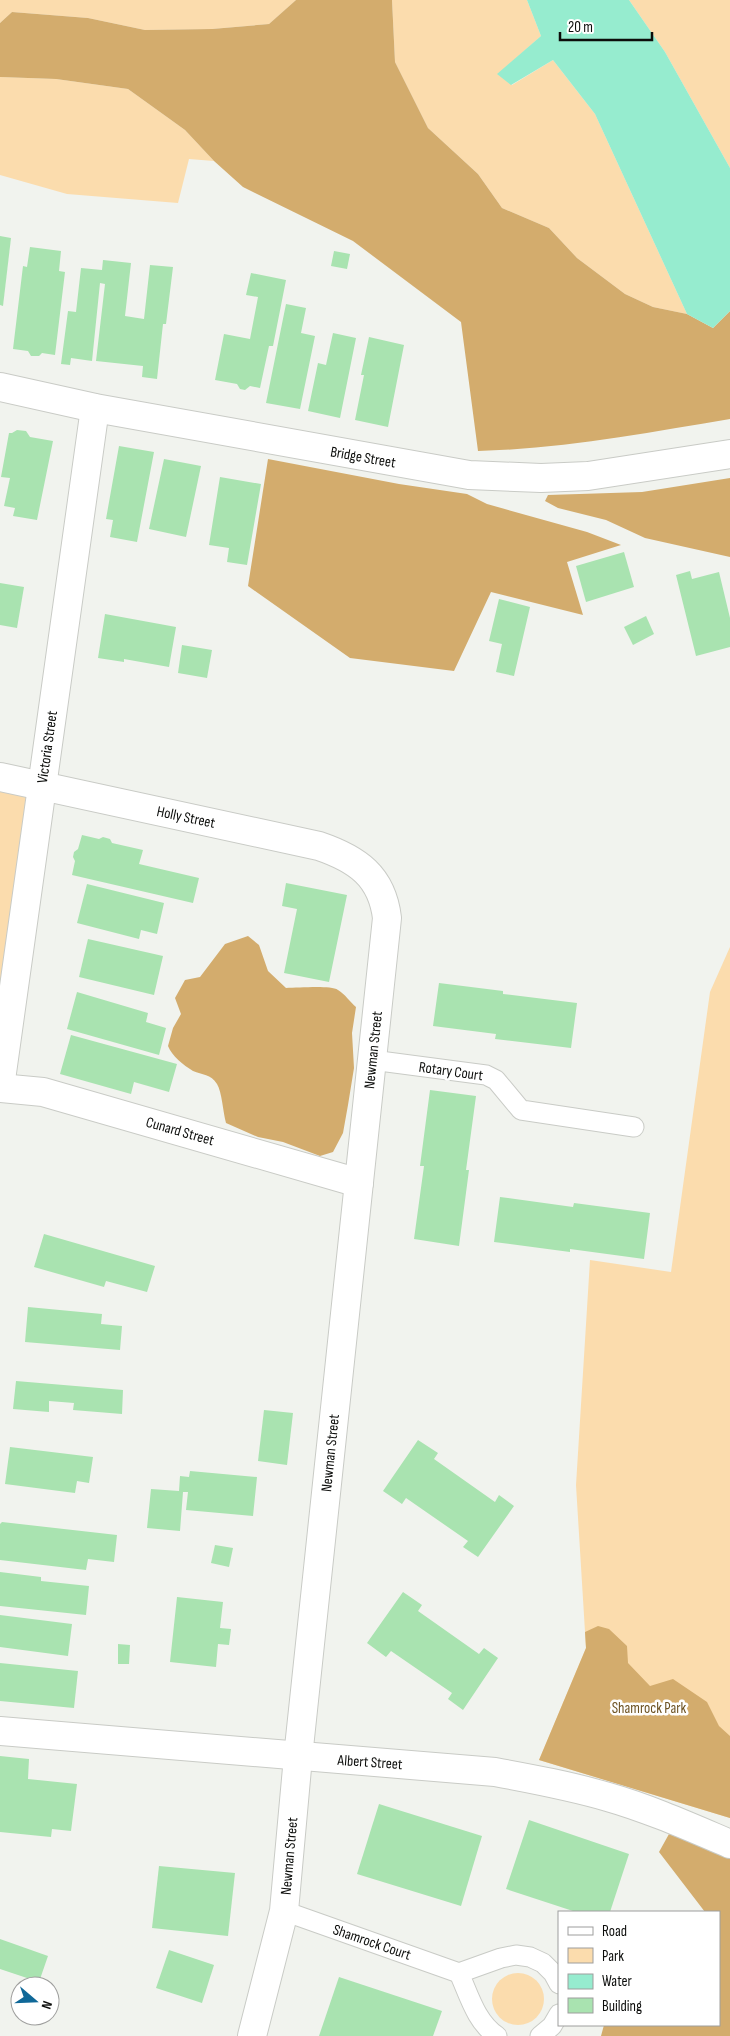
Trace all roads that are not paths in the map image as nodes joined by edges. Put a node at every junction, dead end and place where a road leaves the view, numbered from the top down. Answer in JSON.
{"nodes":[{"id":1,"x":0,"y":387,"type":"edge"},
{"id":2,"x":95,"y":408,"type":"junction"},
{"id":3,"x":730,"y":454,"type":"edge"},
{"id":4,"x":0,"y":776,"type":"edge"},
{"id":5,"x":42,"y":786,"type":"junction"},
{"id":6,"x":367,"y":872,"type":"joint"},
{"id":7,"x":372,"y":1060,"type":"junction"},
{"id":8,"x":0,"y":1088,"type":"edge"},
{"id":9,"x":634,"y":1127,"type":"dead end"},
{"id":10,"x":358,"y":1183,"type":"junction"},
{"id":11,"x":0,"y":1731,"type":"edge"},
{"id":12,"x":298,"y":1757,"type":"junction"},
{"id":13,"x":730,"y":1844,"type":"edge"},
{"id":14,"x":284,"y":1911,"type":"junction"},
{"id":15,"x":459,"y":1973,"type":"junction"},
{"id":16,"x":558,"y":1982,"type":"edge"},
{"id":17,"x":558,"y":2016,"type":"edge"},
{"id":18,"x":252,"y":2036,"type":"edge"},
{"id":19,"x":496,"y":2036,"type":"edge"},
{"id":20,"x":540,"y":2036,"type":"edge"}],
"edges":[{"from":1,"to":2,"type":"street","name":"Bridge Street"},
{"from":2,"to":3,"type":"street","name":"Bridge Street"},
{"from":2,"to":5,"type":"street","name":"Victoria Street"},
{"from":4,"to":5,"type":"street","name":"Holly Street"},
{"from":5,"to":6,"type":"street","name":"Holly Street"},
{"from":5,"to":8,"type":"street","name":"Victoria Street"},
{"from":6,"to":7,"type":"street","name":"Newman Street"},
{"from":7,"to":9,"type":"lane","name":"Rotary Court"},
{"from":7,"to":10,"type":"street","name":"Newman Street"},
{"from":8,"to":10,"type":"street","name":"Cunard Street"},
{"from":10,"to":12,"type":"street","name":"Newman Street"},
{"from":11,"to":12,"type":"street","name":"Albert Street"},
{"from":12,"to":13,"type":"street","name":"Albert Street"},
{"from":12,"to":14,"type":"street","name":"Newman Street"},
{"from":14,"to":15,"type":"lane","name":"Shamrock Court"},
{"from":14,"to":18,"type":"street","name":"Newman Street"},
{"from":15,"to":16,"type":"lane"},
{"from":15,"to":19,"type":"lane"},
{"from":17,"to":20,"type":"lane"}]}
